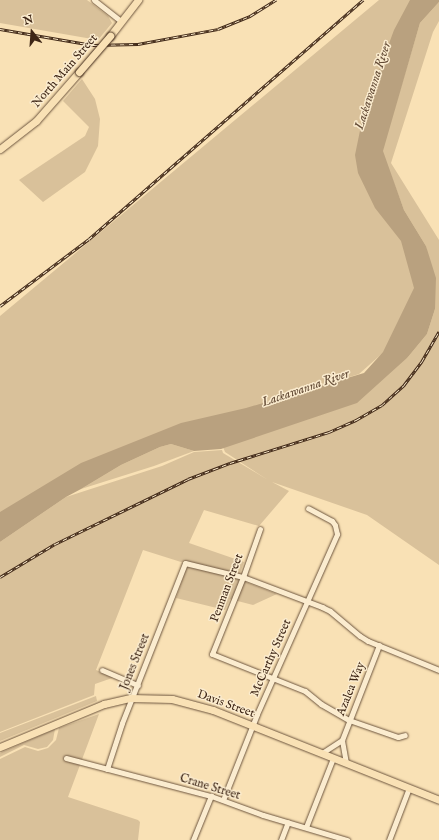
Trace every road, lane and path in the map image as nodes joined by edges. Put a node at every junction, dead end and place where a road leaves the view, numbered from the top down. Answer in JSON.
{"nodes":[{"id":1,"x":94,"y":0,"type":"edge"},
{"id":2,"x":138,"y":0,"type":"edge"},
{"id":3,"x":121,"y":21,"type":"junction"},
{"id":4,"x":0,"y":149,"type":"edge"},
{"id":5,"x":308,"y":508,"type":"dead end"},
{"id":6,"x":260,"y":529,"type":"dead end"},
{"id":7,"x":243,"y":577,"type":"junction"},
{"id":8,"x":307,"y":602,"type":"junction"},
{"id":9,"x":379,"y":645,"type":"junction"},
{"id":10,"x":102,"y":670,"type":"dead end"},
{"id":11,"x":439,"y":670,"type":"edge"},
{"id":12,"x":273,"y":678,"type":"junction"},
{"id":13,"x":138,"y":685,"type":"junction"},
{"id":14,"x":132,"y":698,"type":"junction"},
{"id":15,"x":349,"y":720,"type":"junction"},
{"id":16,"x":252,"y":725,"type":"junction"},
{"id":17,"x":405,"y":735,"type":"dead end"},
{"id":18,"x":342,"y":740,"type":"junction"},
{"id":19,"x":0,"y":747,"type":"edge"},
{"id":20,"x":322,"y":753,"type":"junction"},
{"id":21,"x":66,"y":758,"type":"dead end"},
{"id":22,"x":333,"y":758,"type":"junction"},
{"id":23,"x":346,"y":763,"type":"junction"},
{"id":24,"x":107,"y":769,"type":"junction"},
{"id":25,"x":409,"y":788,"type":"junction"},
{"id":26,"x":211,"y":796,"type":"junction"},
{"id":27,"x":223,"y":800,"type":"junction"},
{"id":28,"x":439,"y":800,"type":"edge"},
{"id":29,"x":288,"y":822,"type":"junction"},
{"id":30,"x":306,"y":827,"type":"junction"},
{"id":31,"x":193,"y":840,"type":"edge"},
{"id":32,"x":281,"y":840,"type":"edge"},
{"id":33,"x":347,"y":840,"type":"edge"},
{"id":34,"x":389,"y":840,"type":"edge"}],
"edges":[{"from":1,"to":3,"type":"street"},
{"from":2,"to":3,"type":"main road","name":"North Main Street"},
{"from":3,"to":4,"type":"main road","name":"North Main Street","bridge":true},
{"from":5,"to":8,"type":"street","name":"McCarthy Street"},
{"from":6,"to":7,"type":"street","name":"Penman Street"},
{"from":7,"to":8,"type":"street"},
{"from":7,"to":12,"type":"street","name":"Penman Street"},
{"from":7,"to":13,"type":"street","name":"Jones Street"},
{"from":8,"to":9,"type":"street"},
{"from":8,"to":12,"type":"street","name":"McCarthy Street"},
{"from":9,"to":11,"type":"street"},
{"from":9,"to":15,"type":"street","name":"Azalea Way"},
{"from":10,"to":13,"type":"street"},
{"from":12,"to":15,"type":"street"},
{"from":12,"to":16,"type":"street","name":"McCarthy Street"},
{"from":13,"to":14,"type":"street","name":"Jones Street"},
{"from":14,"to":16,"type":"main road","name":"Davis Street"},
{"from":14,"to":19,"type":"main road","name":"Davis Street"},
{"from":14,"to":24,"type":"street","name":"Jones Street"},
{"from":15,"to":17,"type":"street"},
{"from":15,"to":18,"type":"street","name":"Azalea Way"},
{"from":16,"to":20,"type":"main road","name":"Davis Street"},
{"from":16,"to":27,"type":"street","name":"McCarthy Street"},
{"from":18,"to":20,"type":"street"},
{"from":18,"to":23,"type":"street","name":"Azalea Way"},
{"from":20,"to":22,"type":"main road","name":"Davis Street"},
{"from":21,"to":24,"type":"street","name":"Crane Street"},
{"from":22,"to":23,"type":"main road","name":"Davis Street"},
{"from":22,"to":30,"type":"street"},
{"from":23,"to":25,"type":"main road","name":"Davis Street"},
{"from":24,"to":26,"type":"street","name":"Crane Street"},
{"from":25,"to":28,"type":"main road","name":"Davis Street"},
{"from":25,"to":34,"type":"street"},
{"from":26,"to":27,"type":"street","name":"Crane Street"},
{"from":26,"to":31,"type":"street"},
{"from":27,"to":29,"type":"street","name":"Crane Street"},
{"from":29,"to":30,"type":"street","name":"Crane Street"},
{"from":29,"to":32,"type":"street"},
{"from":30,"to":33,"type":"street","name":"Crane Street"}]}
